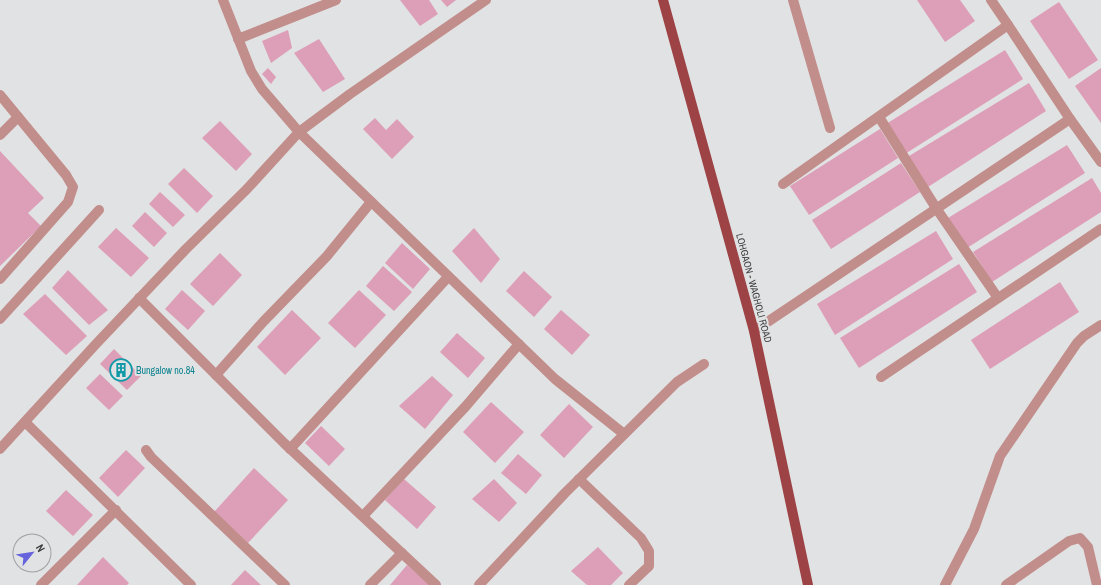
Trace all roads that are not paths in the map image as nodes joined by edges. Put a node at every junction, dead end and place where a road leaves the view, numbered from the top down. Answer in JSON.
{"nodes":[{"id":1,"x":223,"y":0,"type":"edge"},
{"id":2,"x":336,"y":0,"type":"edge"},
{"id":3,"x":486,"y":0,"type":"edge"},
{"id":4,"x":663,"y":0,"type":"edge"},
{"id":5,"x":792,"y":0,"type":"edge"},
{"id":6,"x":991,"y":0,"type":"edge"},
{"id":7,"x":1008,"y":25,"type":"junction"},
{"id":8,"x":238,"y":39,"type":"junction"},
{"id":9,"x":0,"y":95,"type":"edge"},
{"id":10,"x":18,"y":117,"type":"junction"},
{"id":11,"x":878,"y":117,"type":"junction"},
{"id":12,"x":1070,"y":119,"type":"junction"},
{"id":13,"x":830,"y":128,"type":"dead end"},
{"id":14,"x":299,"y":132,"type":"junction"},
{"id":15,"x":0,"y":135,"type":"edge"},
{"id":16,"x":1101,"y":162,"type":"edge"},
{"id":17,"x":783,"y":184,"type":"dead end"},
{"id":18,"x":371,"y":202,"type":"junction"},
{"id":19,"x":936,"y":208,"type":"junction"},
{"id":20,"x":99,"y":210,"type":"dead end"},
{"id":21,"x":1101,"y":229,"type":"edge"},
{"id":22,"x":448,"y":278,"type":"junction"},
{"id":23,"x":0,"y":279,"type":"edge"},
{"id":24,"x":139,"y":298,"type":"junction"},
{"id":25,"x":998,"y":298,"type":"junction"},
{"id":26,"x":0,"y":319,"type":"edge"},
{"id":27,"x":1101,"y":325,"type":"edge"},
{"id":28,"x":754,"y":331,"type":"junction"},
{"id":29,"x":519,"y":344,"type":"junction"},
{"id":30,"x":704,"y":364,"type":"dead end"},
{"id":31,"x":216,"y":375,"type":"junction"},
{"id":32,"x":881,"y":378,"type":"dead end"},
{"id":33,"x":25,"y":422,"type":"junction"},
{"id":34,"x":624,"y":434,"type":"junction"},
{"id":35,"x":0,"y":449,"type":"edge"},
{"id":36,"x":290,"y":449,"type":"junction"},
{"id":37,"x":146,"y":450,"type":"dead end"},
{"id":38,"x":579,"y":479,"type":"junction"},
{"id":39,"x":116,"y":510,"type":"junction"},
{"id":40,"x":362,"y":516,"type":"junction"},
{"id":41,"x":402,"y":553,"type":"junction"},
{"id":42,"x":189,"y":584,"type":"edge"},
{"id":43,"x":41,"y":585,"type":"edge"},
{"id":44,"x":285,"y":585,"type":"edge"},
{"id":45,"x":370,"y":585,"type":"edge"},
{"id":46,"x":436,"y":585,"type":"edge"},
{"id":47,"x":479,"y":585,"type":"edge"},
{"id":48,"x":629,"y":585,"type":"edge"},
{"id":49,"x":808,"y":585,"type":"edge"},
{"id":50,"x":944,"y":585,"type":"edge"},
{"id":51,"x":1006,"y":585,"type":"edge"},
{"id":52,"x":1097,"y":585,"type":"edge"}],
"edges":[{"from":1,"to":8,"type":"street"},
{"from":2,"to":8,"type":"street"},
{"from":3,"to":14,"type":"street"},
{"from":4,"to":28,"type":"main road","name":"LOHGAON - WAGHOLI ROAD"},
{"from":5,"to":13,"type":"street"},
{"from":6,"to":7,"type":"street"},
{"from":7,"to":11,"type":"street"},
{"from":7,"to":12,"type":"street"},
{"from":8,"to":14,"type":"street"},
{"from":9,"to":10,"type":"street"},
{"from":10,"to":15,"type":"street"},
{"from":10,"to":23,"type":"street"},
{"from":11,"to":17,"type":"street"},
{"from":11,"to":19,"type":"street"},
{"from":12,"to":16,"type":"street"},
{"from":12,"to":19,"type":"street"},
{"from":14,"to":18,"type":"street"},
{"from":14,"to":24,"type":"street"},
{"from":18,"to":22,"type":"street"},
{"from":18,"to":31,"type":"street"},
{"from":19,"to":25,"type":"street"},
{"from":19,"to":28,"type":"street"},
{"from":20,"to":26,"type":"street"},
{"from":21,"to":25,"type":"street"},
{"from":22,"to":29,"type":"street"},
{"from":22,"to":36,"type":"street"},
{"from":24,"to":31,"type":"street"},
{"from":24,"to":33,"type":"street"},
{"from":25,"to":32,"type":"street"},
{"from":27,"to":50,"type":"street"},
{"from":28,"to":49,"type":"main road","name":"LOHGAON - WAGHOLI ROAD"},
{"from":29,"to":34,"type":"street"},
{"from":29,"to":40,"type":"street"},
{"from":30,"to":34,"type":"street"},
{"from":31,"to":36,"type":"street"},
{"from":33,"to":35,"type":"street"},
{"from":33,"to":39,"type":"street"},
{"from":34,"to":38,"type":"street"},
{"from":36,"to":40,"type":"street"},
{"from":37,"to":44,"type":"street"},
{"from":38,"to":47,"type":"street"},
{"from":38,"to":48,"type":"street"},
{"from":39,"to":42,"type":"street"},
{"from":39,"to":43,"type":"street"},
{"from":40,"to":41,"type":"street"},
{"from":41,"to":45,"type":"street"},
{"from":41,"to":46,"type":"street"},
{"from":51,"to":52,"type":"street"}]}
